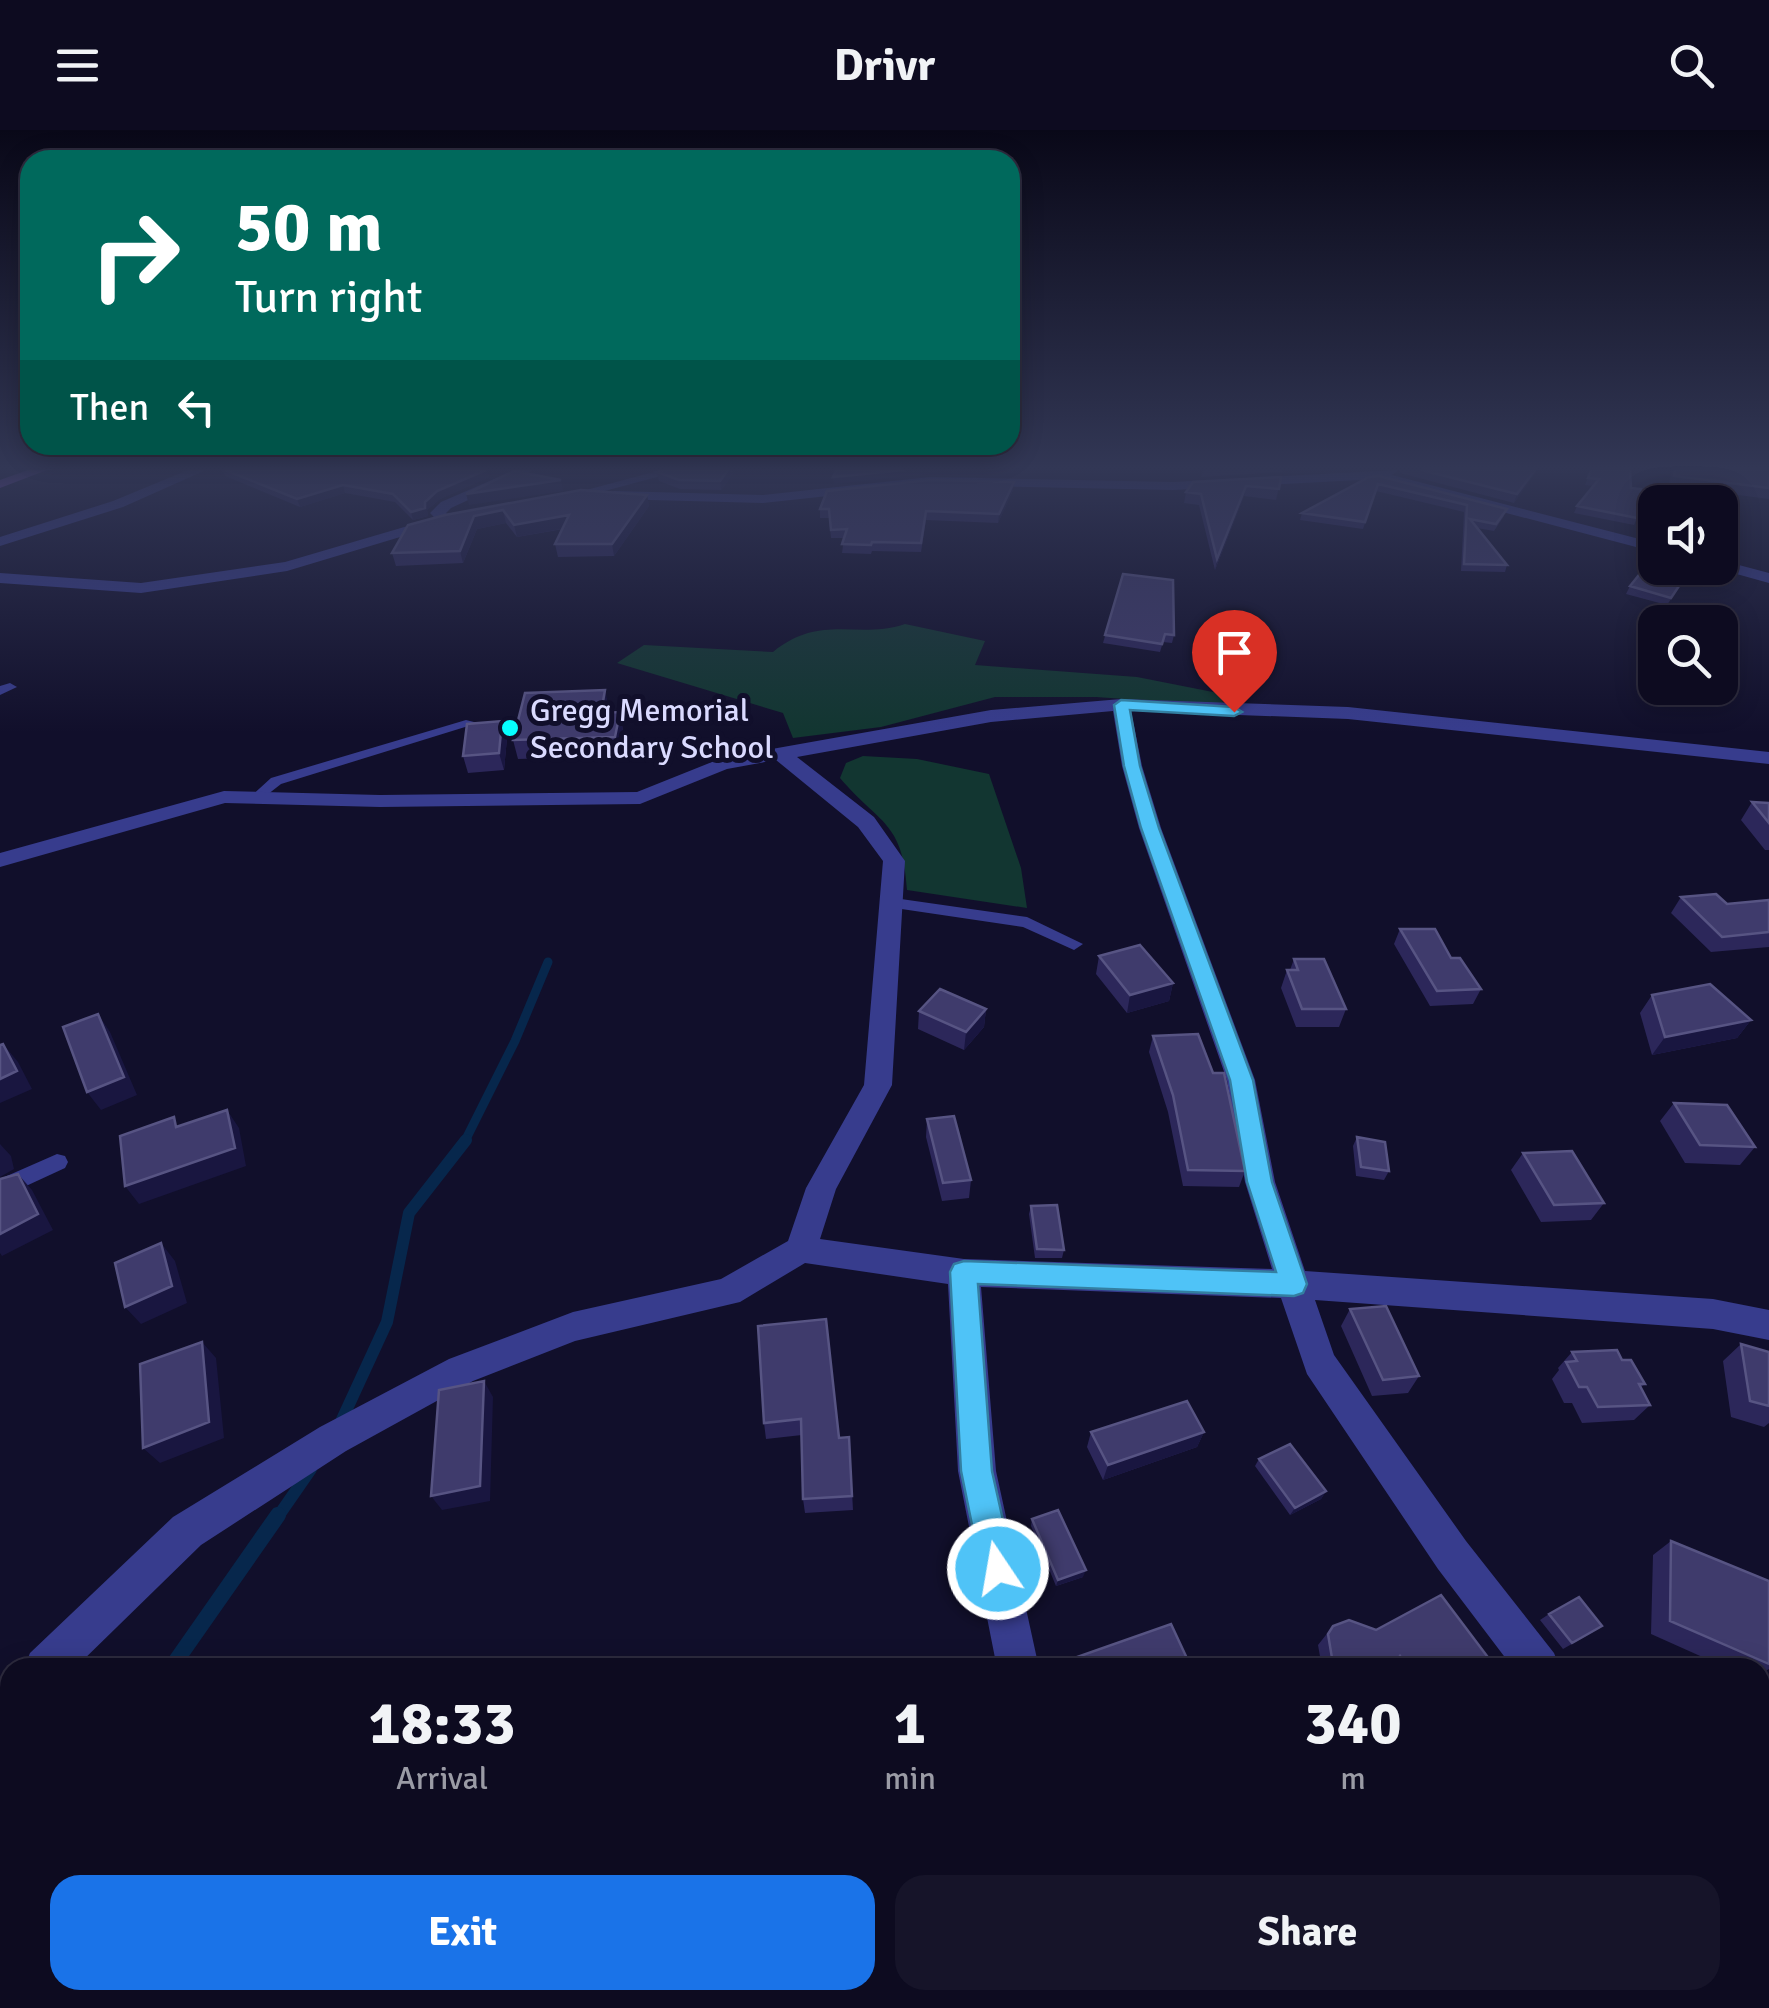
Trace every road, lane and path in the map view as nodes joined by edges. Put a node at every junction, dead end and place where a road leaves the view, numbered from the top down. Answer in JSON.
{"nodes":[{"id":1,"x":316,"y":558,"type":"edge"},
{"id":2,"x":1738,"y":570,"type":"edge"},
{"id":3,"x":0,"y":578,"type":"edge"},
{"id":4,"x":1769,"y":578,"type":"edge"},
{"id":5,"x":1121,"y":705,"type":"junction"},
{"id":6,"x":471,"y":723,"type":"edge"},
{"id":7,"x":781,"y":754,"type":"junction"},
{"id":8,"x":1769,"y":758,"type":"edge"},
{"id":9,"x":258,"y":797,"type":"junction"},
{"id":10,"x":0,"y":860,"type":"edge"},
{"id":11,"x":894,"y":904,"type":"junction"},
{"id":12,"x":1074,"y":944,"type":"dead end"},
{"id":13,"x":57,"y":1162,"type":"dead end"},
{"id":14,"x":0,"y":1189,"type":"edge"},
{"id":15,"x":801,"y":1249,"type":"junction"},
{"id":16,"x":964,"y":1272,"type":"junction"},
{"id":17,"x":1294,"y":1284,"type":"junction"},
{"id":18,"x":1769,"y":1325,"type":"edge"},
{"id":19,"x":55,"y":1658,"type":"edge"},
{"id":20,"x":1016,"y":1658,"type":"edge"},
{"id":21,"x":1531,"y":1658,"type":"edge"}],
"edges":[{"from":1,"to":3,"type":"street"},
{"from":2,"to":4,"type":"street"},
{"from":5,"to":7,"type":"street"},
{"from":5,"to":8,"type":"street"},
{"from":5,"to":17,"type":"street"},
{"from":6,"to":9,"type":"lane"},
{"from":7,"to":9,"type":"street"},
{"from":7,"to":11,"type":"street"},
{"from":9,"to":10,"type":"street"},
{"from":11,"to":12,"type":"lane"},
{"from":11,"to":15,"type":"street"},
{"from":13,"to":14,"type":"lane"},
{"from":15,"to":16,"type":"street"},
{"from":15,"to":19,"type":"street"},
{"from":16,"to":17,"type":"street"},
{"from":16,"to":20,"type":"street"},
{"from":17,"to":18,"type":"street"},
{"from":17,"to":21,"type":"street"}]}
